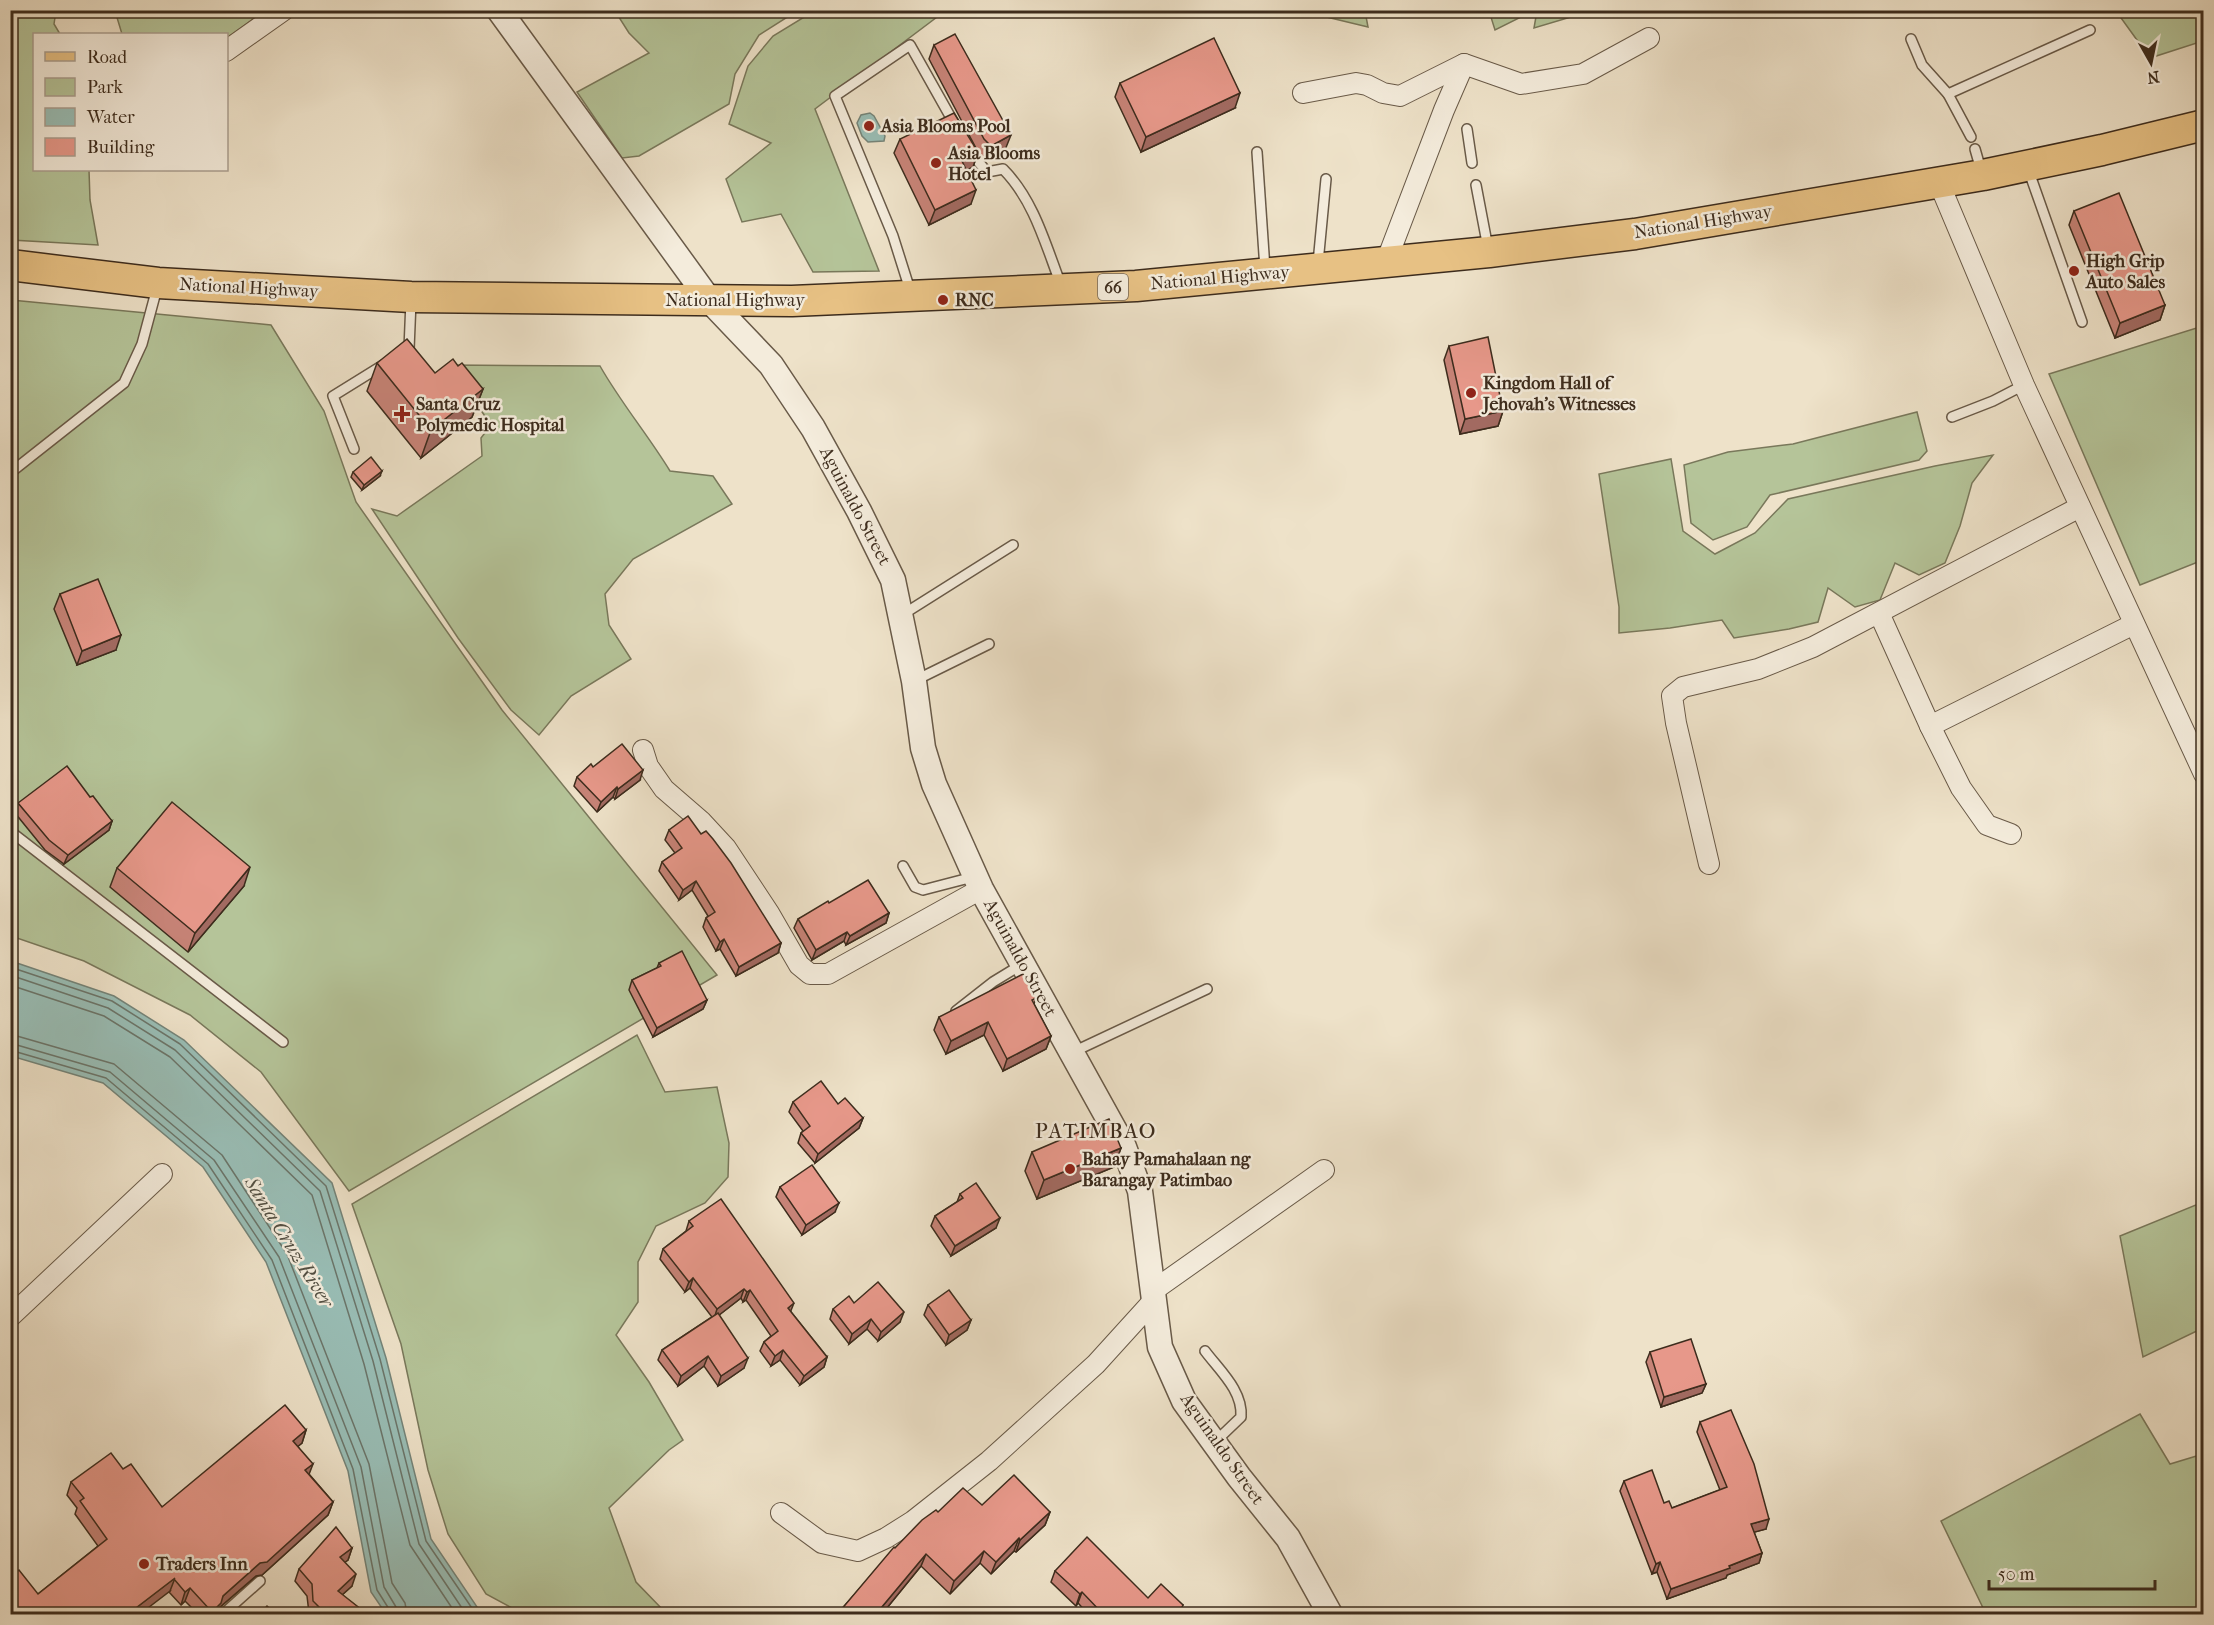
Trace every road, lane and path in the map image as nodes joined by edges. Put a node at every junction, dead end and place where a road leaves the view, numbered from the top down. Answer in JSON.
{"nodes":[{"id":1,"x":284,"y":10,"type":"edge"},
{"id":2,"x":499,"y":10,"type":"edge"},
{"id":3,"x":2090,"y":30,"type":"dead end"},
{"id":4,"x":1649,"y":38,"type":"dead end"},
{"id":5,"x":1911,"y":39,"type":"dead end"},
{"id":6,"x":228,"y":50,"type":"edge"},
{"id":7,"x":1464,"y":64,"type":"junction"},
{"id":8,"x":1303,"y":93,"type":"dead end"},
{"id":9,"x":1948,"y":94,"type":"junction"},
{"id":10,"x":2204,"y":125,"type":"edge"},
{"id":11,"x":1467,"y":129,"type":"dead end"},
{"id":12,"x":1971,"y":137,"type":"dead end"},
{"id":13,"x":1257,"y":152,"type":"dead end"},
{"id":14,"x":1473,"y":164,"type":"dead end"},
{"id":15,"x":2027,"y":166,"type":"junction"},
{"id":16,"x":1326,"y":179,"type":"dead end"},
{"id":17,"x":1939,"y":183,"type":"junction"},
{"id":18,"x":1476,"y":186,"type":"dead end"},
{"id":19,"x":1489,"y":252,"type":"junction"},
{"id":20,"x":1386,"y":262,"type":"junction"},
{"id":21,"x":10,"y":265,"type":"edge"},
{"id":22,"x":1317,"y":269,"type":"junction"},
{"id":23,"x":1265,"y":274,"type":"junction"},
{"id":24,"x":158,"y":283,"type":"junction"},
{"id":25,"x":1063,"y":290,"type":"junction"},
{"id":26,"x":912,"y":296,"type":"junction"},
{"id":27,"x":411,"y":297,"type":"junction"},
{"id":28,"x":710,"y":301,"type":"junction"},
{"id":29,"x":2082,"y":322,"type":"dead end"},
{"id":30,"x":399,"y":355,"type":"edge"},
{"id":31,"x":390,"y":361,"type":"edge"},
{"id":32,"x":2024,"y":385,"type":"junction"},
{"id":33,"x":1952,"y":417,"type":"dead end"},
{"id":34,"x":354,"y":450,"type":"dead end"},
{"id":35,"x":10,"y":473,"type":"edge"},
{"id":36,"x":2080,"y":507,"type":"junction"},
{"id":37,"x":1013,"y":545,"type":"dead end"},
{"id":38,"x":1879,"y":613,"type":"junction"},
{"id":39,"x":900,"y":616,"type":"junction"},
{"id":40,"x":2134,"y":624,"type":"junction"},
{"id":41,"x":989,"y":644,"type":"dead end"},
{"id":42,"x":914,"y":681,"type":"junction"},
{"id":43,"x":1930,"y":726,"type":"junction"},
{"id":44,"x":643,"y":750,"type":"dead end"},
{"id":45,"x":2204,"y":774,"type":"edge"},
{"id":46,"x":10,"y":831,"type":"edge"},
{"id":47,"x":2011,"y":834,"type":"dead end"},
{"id":48,"x":1709,"y":864,"type":"dead end"},
{"id":49,"x":903,"y":866,"type":"dead end"},
{"id":50,"x":979,"y":883,"type":"junction"},
{"id":51,"x":1023,"y":964,"type":"junction"},
{"id":52,"x":1207,"y":989,"type":"dead end"},
{"id":53,"x":951,"y":1014,"type":"edge"},
{"id":54,"x":283,"y":1042,"type":"dead end"},
{"id":55,"x":1073,"y":1052,"type":"junction"},
{"id":56,"x":1324,"y":1170,"type":"dead end"},
{"id":57,"x":162,"y":1174,"type":"dead end"},
{"id":58,"x":1154,"y":1294,"type":"junction"},
{"id":59,"x":10,"y":1317,"type":"edge"},
{"id":60,"x":1205,"y":1351,"type":"dead end"},
{"id":61,"x":1214,"y":1443,"type":"junction"},
{"id":62,"x":781,"y":1513,"type":"dead end"},
{"id":63,"x":260,"y":1581,"type":"edge"},
{"id":64,"x":223,"y":1614,"type":"edge"},
{"id":65,"x":1330,"y":1614,"type":"edge"}],
"edges":[{"from":1,"to":6,"type":"street"},
{"from":2,"to":28,"type":"street","name":"Aguinaldo Street"},
{"from":3,"to":9,"type":"lane"},
{"from":4,"to":7,"type":"street"},
{"from":5,"to":9,"type":"lane"},
{"from":7,"to":8,"type":"street"},
{"from":7,"to":20,"type":"street"},
{"from":9,"to":12,"type":"lane"},
{"from":10,"to":15,"type":"main road","name":"National Highway","number":"66"},
{"from":11,"to":14,"type":"lane"},
{"from":13,"to":23,"type":"lane"},
{"from":15,"to":17,"type":"main road","name":"National Highway","number":"66"},
{"from":15,"to":29,"type":"lane"},
{"from":16,"to":22,"type":"lane"},
{"from":17,"to":19,"type":"main road","name":"National Highway","number":"66"},
{"from":17,"to":32,"type":"street"},
{"from":18,"to":19,"type":"lane"},
{"from":19,"to":20,"type":"main road","name":"National Highway","number":"66"},
{"from":20,"to":22,"type":"main road","name":"National Highway","number":"66"},
{"from":21,"to":24,"type":"main road","name":"National Highway","number":"66"},
{"from":22,"to":23,"type":"main road","name":"National Highway","number":"66"},
{"from":23,"to":25,"type":"main road","name":"National Highway","number":"66"},
{"from":24,"to":27,"type":"main road","name":"National Highway","number":"66"},
{"from":24,"to":35,"type":"lane"},
{"from":25,"to":26,"type":"main road","name":"National Highway","number":"66"},
{"from":25,"to":26,"type":"lane"},
{"from":26,"to":28,"type":"main road","name":"National Highway","number":"66"},
{"from":27,"to":28,"type":"main road","name":"National Highway","number":"66"},
{"from":27,"to":30,"type":"lane"},
{"from":28,"to":39,"type":"street","name":"Aguinaldo Street"},
{"from":31,"to":34,"type":"lane"},
{"from":32,"to":33,"type":"lane"},
{"from":32,"to":36,"type":"street"},
{"from":36,"to":38,"type":"street"},
{"from":36,"to":40,"type":"street"},
{"from":37,"to":39,"type":"lane"},
{"from":38,"to":43,"type":"street"},
{"from":38,"to":48,"type":"street"},
{"from":39,"to":42,"type":"street","name":"Aguinaldo Street"},
{"from":40,"to":43,"type":"street"},
{"from":40,"to":45,"type":"street"},
{"from":41,"to":42,"type":"lane"},
{"from":42,"to":50,"type":"street","name":"Aguinaldo Street"},
{"from":43,"to":47,"type":"street"},
{"from":44,"to":50,"type":"street"},
{"from":46,"to":54,"type":"lane"},
{"from":49,"to":50,"type":"lane"},
{"from":50,"to":51,"type":"street","name":"Aguinaldo Street"},
{"from":51,"to":53,"type":"lane"},
{"from":51,"to":55,"type":"street","name":"Aguinaldo Street"},
{"from":52,"to":55,"type":"lane"},
{"from":55,"to":58,"type":"street","name":"Aguinaldo Street"},
{"from":56,"to":58,"type":"street"},
{"from":57,"to":59,"type":"street"},
{"from":58,"to":61,"type":"street","name":"Aguinaldo Street"},
{"from":58,"to":62,"type":"street"},
{"from":60,"to":61,"type":"lane"},
{"from":61,"to":65,"type":"street","name":"Aguinaldo Street"},
{"from":63,"to":64,"type":"lane"}]}
